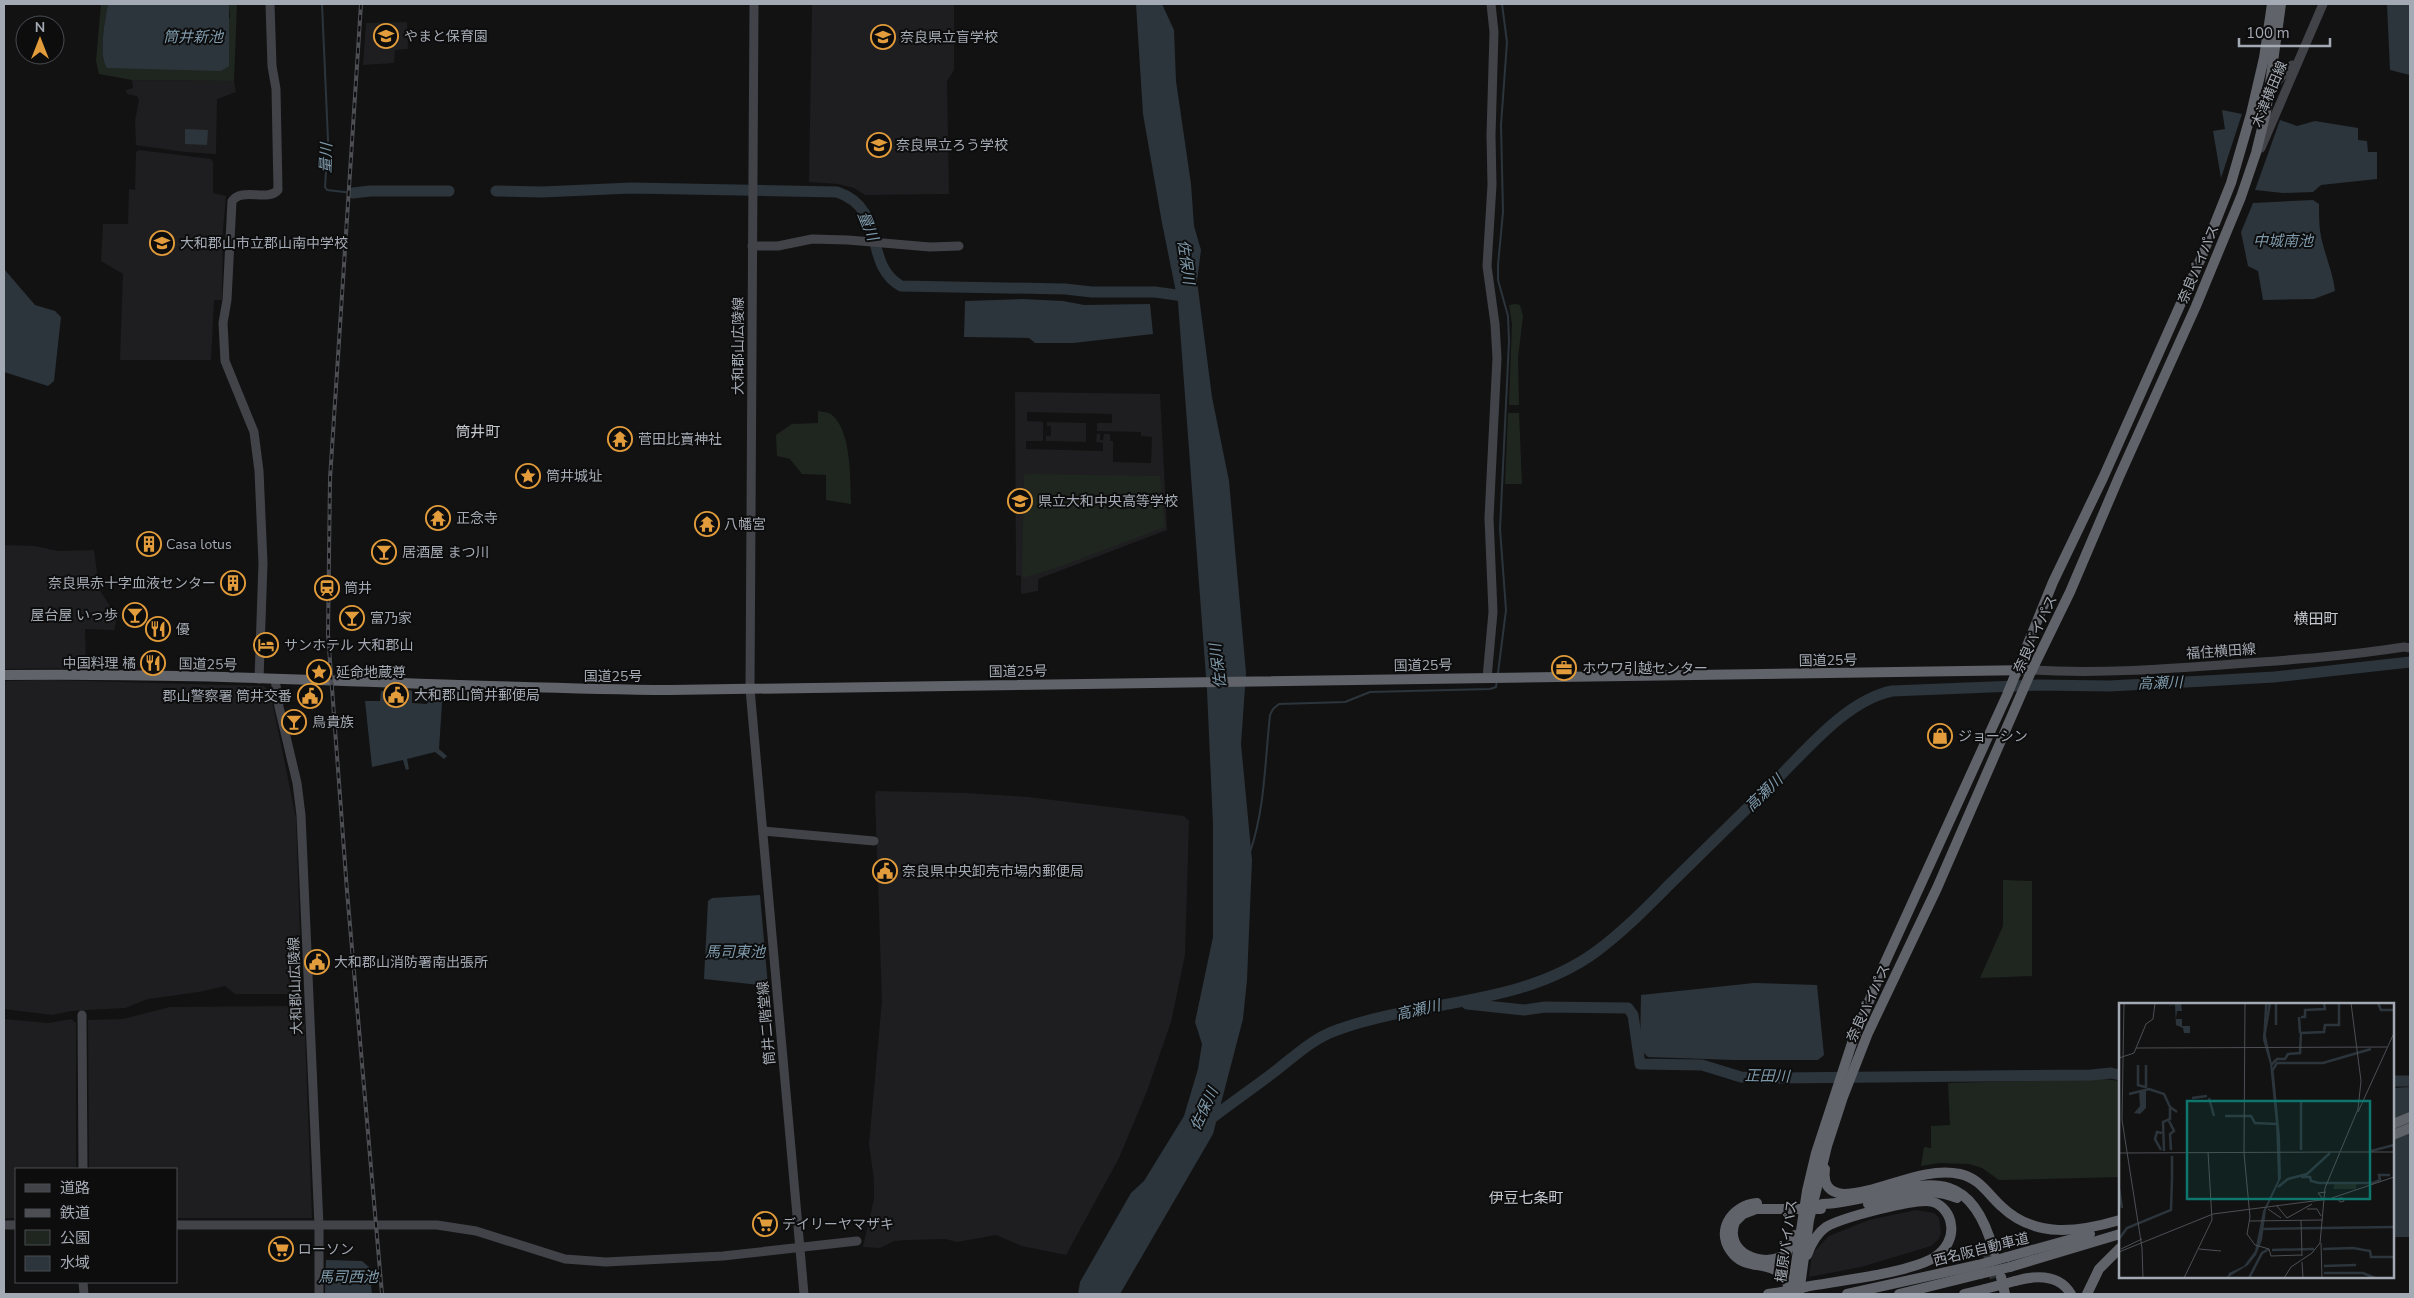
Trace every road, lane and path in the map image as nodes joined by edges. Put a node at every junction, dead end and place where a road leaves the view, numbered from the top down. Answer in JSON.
{"nodes":[{"id":1,"x":270,"y":4,"type":"edge"},
{"id":2,"x":754,"y":4,"type":"edge"},
{"id":3,"x":1491,"y":4,"type":"edge"},
{"id":4,"x":2272,"y":4,"type":"edge"},
{"id":5,"x":2282,"y":4,"type":"edge"},
{"id":6,"x":2323,"y":4,"type":"edge"},
{"id":7,"x":2305,"y":43,"type":"junction"},
{"id":8,"x":2270,"y":89,"type":"junction"},
{"id":9,"x":2241,"y":149,"type":"junction"},
{"id":10,"x":2256,"y":153,"type":"junction"},
{"id":11,"x":752,"y":246,"type":"junction"},
{"id":12,"x":959,"y":246,"type":"dead end"},
{"id":13,"x":2410,"y":648,"type":"edge"},
{"id":14,"x":2016,"y":672,"type":"junction"},
{"id":15,"x":2031,"y":672,"type":"junction"},
{"id":16,"x":4,"y":675,"type":"edge"},
{"id":17,"x":1493,"y":678,"type":"junction"},
{"id":18,"x":259,"y":679,"type":"junction"},
{"id":19,"x":275,"y":680,"type":"junction"},
{"id":20,"x":750,"y":689,"type":"junction"},
{"id":21,"x":763,"y":831,"type":"junction"},
{"id":22,"x":874,"y":841,"type":"dead end"},
{"id":23,"x":82,"y":1015,"type":"dead end"},
{"id":24,"x":1843,"y":1097,"type":"junction"},
{"id":25,"x":2410,"y":1117,"type":"edge"},
{"id":26,"x":2394,"y":1124,"type":"edge"},
{"id":27,"x":2410,"y":1128,"type":"edge"},
{"id":28,"x":2394,"y":1135,"type":"edge"},
{"id":29,"x":83,"y":1168,"type":"edge"},
{"id":30,"x":1807,"y":1191,"type":"junction"},
{"id":31,"x":1888,"y":1196,"type":"junction"},
{"id":32,"x":1857,"y":1204,"type":"junction"},
{"id":33,"x":1794,"y":1206,"type":"junction"},
{"id":34,"x":2119,"y":1220,"type":"edge"},
{"id":35,"x":2119,"y":1224,"type":"edge"},
{"id":36,"x":178,"y":1225,"type":"edge"},
{"id":37,"x":319,"y":1226,"type":"junction"},
{"id":38,"x":2119,"y":1234,"type":"edge"},
{"id":39,"x":857,"y":1241,"type":"dead end"},
{"id":40,"x":800,"y":1249,"type":"junction"},
{"id":41,"x":2119,"y":1249,"type":"edge"},
{"id":42,"x":1991,"y":1253,"type":"tunnel mouth"},
{"id":43,"x":2009,"y":1262,"type":"junction"},
{"id":44,"x":1979,"y":1269,"type":"junction"},
{"id":45,"x":1801,"y":1272,"type":"junction"},
{"id":46,"x":1802,"y":1291,"type":"edge"},
{"id":47,"x":1788,"y":1293,"type":"edge"},
{"id":48,"x":318,"y":1294,"type":"edge"},
{"id":49,"x":804,"y":1294,"type":"edge"},
{"id":50,"x":1768,"y":1294,"type":"edge"},
{"id":51,"x":1847,"y":1294,"type":"edge"},
{"id":52,"x":1899,"y":1294,"type":"edge"},
{"id":53,"x":1964,"y":1294,"type":"edge"},
{"id":54,"x":1999,"y":1294,"type":"edge"},
{"id":55,"x":2005,"y":1294,"type":"edge"},
{"id":56,"x":2071,"y":1294,"type":"edge"},
{"id":57,"x":2087,"y":1294,"type":"edge"}],
"edges":[{"from":1,"to":18,"type":"street"},
{"from":2,"to":11,"type":"street","name":"大和郡山広陵線"},
{"from":3,"to":17,"type":"street"},
{"from":4,"to":9,"type":"highway","name":"奈良バイパス"},
{"from":5,"to":8,"type":"highway","name":"奈良バイパス"},
{"from":6,"to":7,"type":"street","name":"木津横田線"},
{"from":7,"to":8,"type":"street","name":"木津横田線"},
{"from":7,"to":10,"type":"street","name":"木津横田線"},
{"from":8,"to":9,"type":"street","name":"木津横田線"},
{"from":8,"to":10,"type":"highway","name":"奈良バイパス"},
{"from":9,"to":14,"type":"highway","name":"奈良バイパス"},
{"from":10,"to":15,"type":"highway","name":"奈良バイパス"},
{"from":11,"to":12,"type":"street"},
{"from":11,"to":20,"type":"street","name":"大和郡山広陵線"},
{"from":13,"to":15,"type":"street","name":"福住横田線"},
{"from":14,"to":15,"type":"highway","name":"国道25号"},
{"from":14,"to":17,"type":"highway","name":"国道25号"},
{"from":14,"to":30,"type":"highway","name":"奈良バイパス"},
{"from":15,"to":24,"type":"highway","name":"奈良バイパス"},
{"from":16,"to":18,"type":"highway","name":"国道25号"},
{"from":17,"to":20,"type":"highway","name":"国道25号"},
{"from":18,"to":19,"type":"highway","name":"国道25号"},
{"from":19,"to":20,"type":"highway","name":"国道25号"},
{"from":19,"to":37,"type":"street","name":"大和郡山広陵線"},
{"from":20,"to":21,"type":"street","name":"筒井二階堂線"},
{"from":21,"to":22,"type":"street"},
{"from":21,"to":40,"type":"street","name":"筒井二階堂線"},
{"from":23,"to":29,"type":"street"},
{"from":24,"to":32,"type":"highway"},
{"from":24,"to":45,"type":"highway","name":"奈良バイパス"},
{"from":25,"to":26,"type":"highway"},
{"from":27,"to":28,"type":"highway"},
{"from":30,"to":33,"type":"highway"},
{"from":30,"to":47,"type":"highway","name":"橿原バイパス"},
{"from":31,"to":32,"type":"highway"},
{"from":31,"to":32,"type":"highway"},
{"from":31,"to":32,"type":"highway"},
{"from":31,"to":32,"type":"highway"},
{"from":31,"to":34,"type":"highway"},
{"from":31,"to":42,"type":"highway"},
{"from":31,"to":46,"type":"highway"},
{"from":32,"to":33,"type":"highway"},
{"from":32,"to":45,"type":"highway"},
{"from":33,"to":47,"type":"highway"},
{"from":35,"to":43,"type":"highway","name":"西名阪自動車道"},
{"from":36,"to":37,"type":"street"},
{"from":37,"to":40,"type":"street"},
{"from":37,"to":48,"type":"street","name":"大和郡山広陵線"},
{"from":38,"to":43,"type":"highway","name":"西名阪自動車道"},
{"from":39,"to":40,"type":"street"},
{"from":40,"to":49,"type":"street","name":"筒井二階堂線"},
{"from":41,"to":57,"type":"highway"},
{"from":43,"to":44,"type":"highway","name":"西名阪自動車道","bridge":true},
{"from":44,"to":51,"type":"highway","name":"西名阪自動車道"},
{"from":44,"to":52,"type":"highway","name":"西名阪自動車道"},
{"from":45,"to":46,"type":"highway","name":"橿原バイパス"},
{"from":46,"to":47,"type":"highway","bridge":true},
{"from":47,"to":50,"type":"highway"},
{"from":53,"to":56,"type":"highway","bridge":true},
{"from":54,"to":55,"type":"highway"}]}
